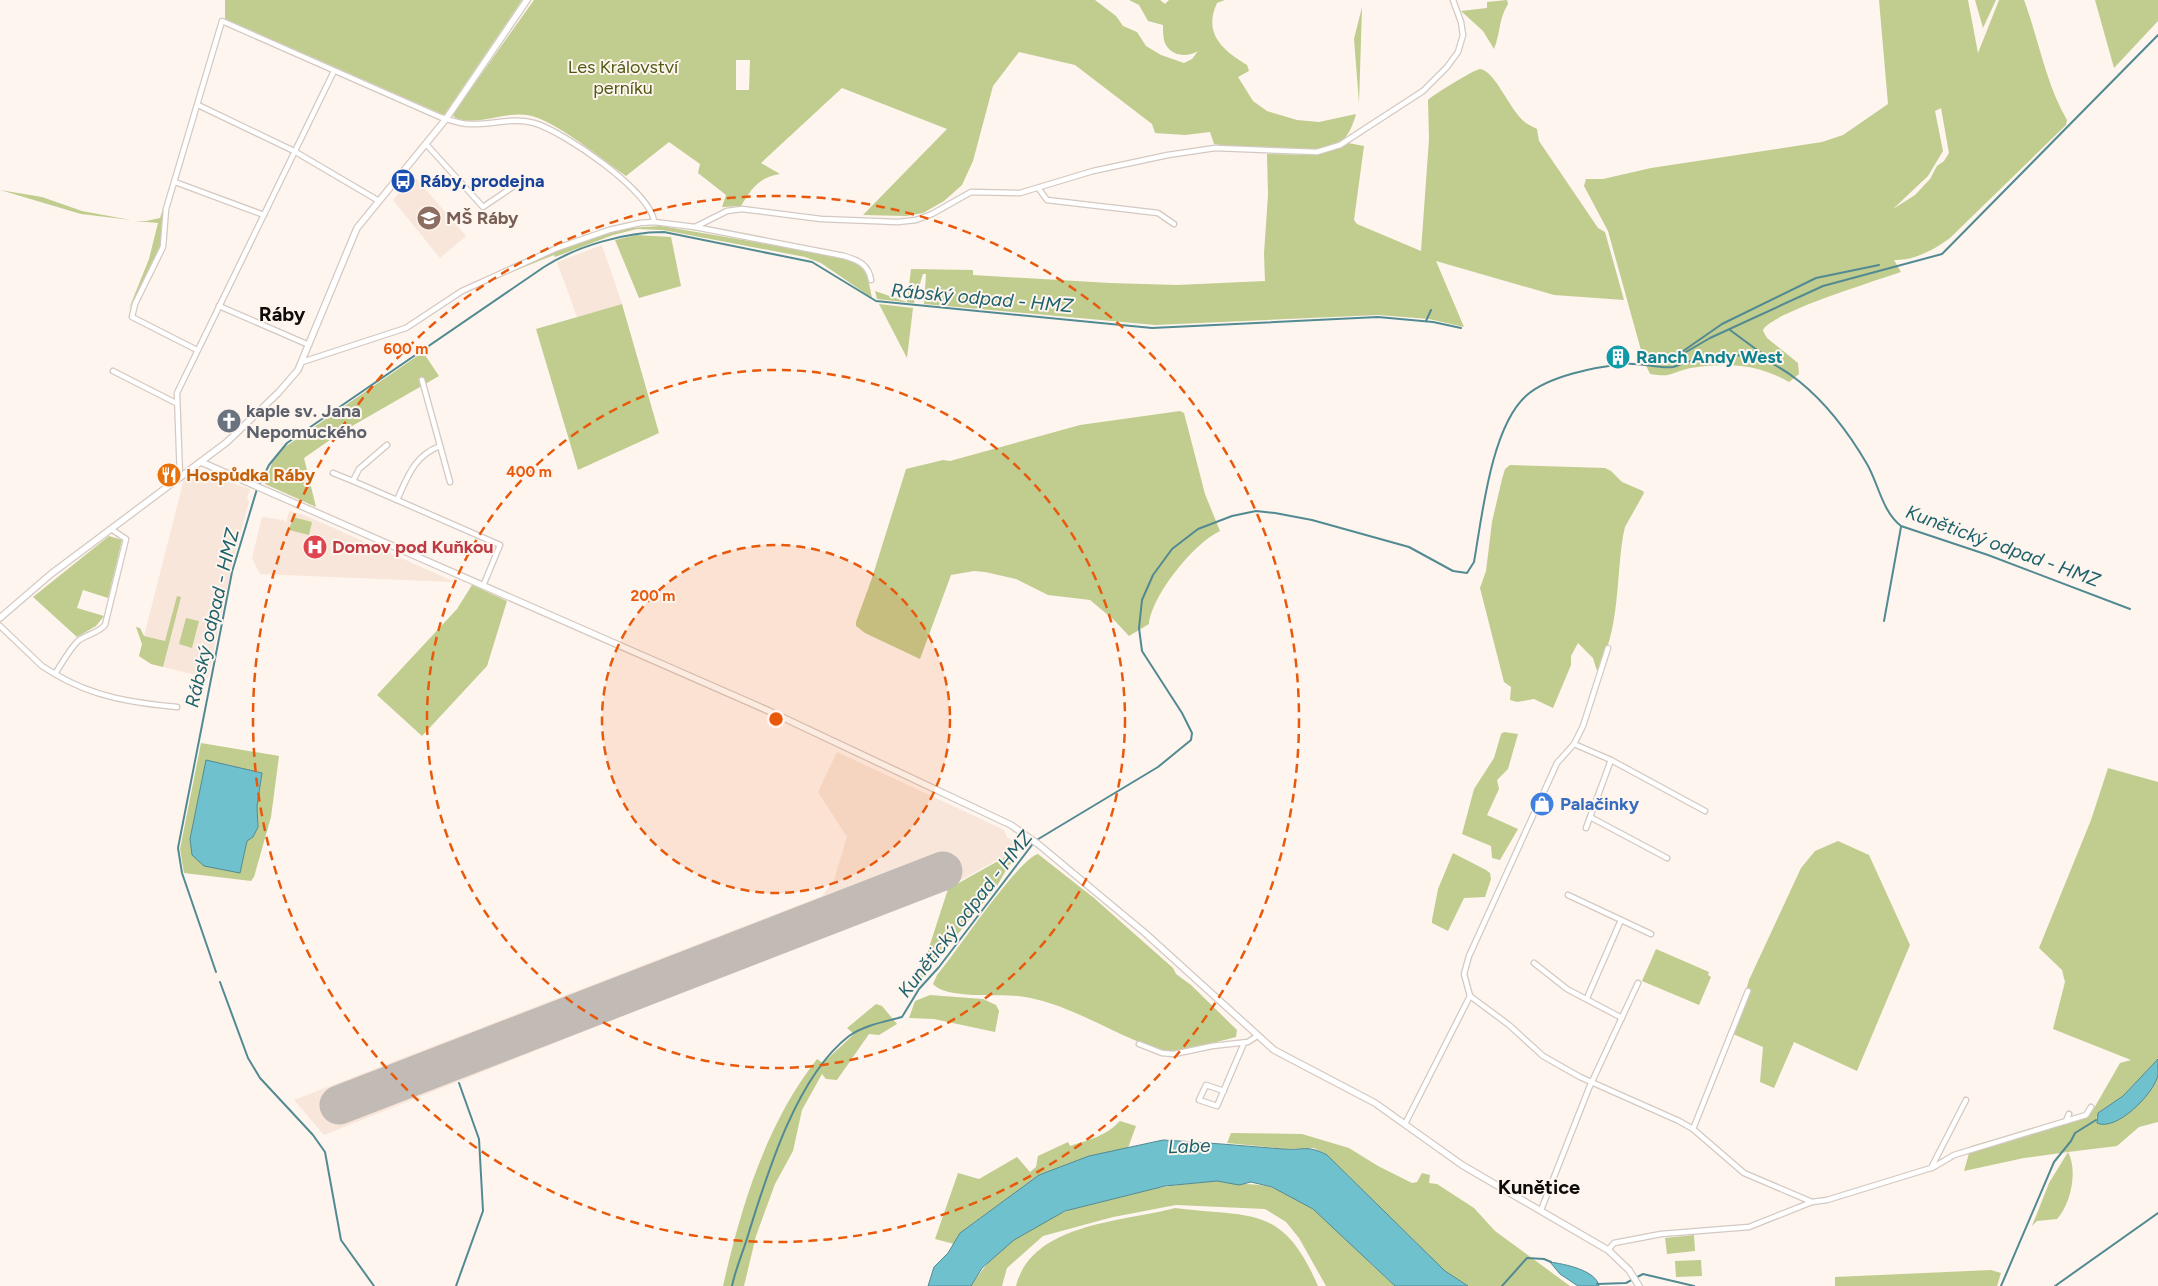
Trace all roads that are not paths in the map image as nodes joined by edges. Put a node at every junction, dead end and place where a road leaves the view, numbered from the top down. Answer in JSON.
{"nodes":[{"id":1,"x":527,"y":0,"type":"edge"},
{"id":2,"x":1453,"y":0,"type":"edge"},
{"id":3,"x":334,"y":70,"type":"junction"},
{"id":4,"x":198,"y":104,"type":"junction"},
{"id":5,"x":446,"y":119,"type":"junction"},
{"id":6,"x":426,"y":144,"type":"junction"},
{"id":7,"x":294,"y":151,"type":"junction"},
{"id":8,"x":175,"y":182,"type":"junction"},
{"id":9,"x":514,"y":186,"type":"dead end"},
{"id":10,"x":1040,"y":188,"type":"junction"},
{"id":11,"x":379,"y":201,"type":"junction"},
{"id":12,"x":264,"y":215,"type":"junction"},
{"id":13,"x":654,"y":222,"type":"junction"},
{"id":14,"x":1174,"y":224,"type":"dead end"},
{"id":15,"x":695,"y":227,"type":"junction"},
{"id":16,"x":871,"y":280,"type":"dead end"},
{"id":17,"x":219,"y":306,"type":"junction"},
{"id":18,"x":309,"y":345,"type":"junction"},
{"id":19,"x":197,"y":350,"type":"junction"},
{"id":20,"x":302,"y":362,"type":"junction"},
{"id":21,"x":113,"y":372,"type":"dead end"},
{"id":22,"x":422,"y":380,"type":"dead end"},
{"id":23,"x":176,"y":403,"type":"junction"},
{"id":24,"x":388,"y":445,"type":"dead end"},
{"id":25,"x":440,"y":446,"type":"junction"},
{"id":26,"x":201,"y":462,"type":"junction"},
{"id":27,"x":333,"y":473,"type":"dead end"},
{"id":28,"x":180,"y":478,"type":"junction"},
{"id":29,"x":352,"y":481,"type":"junction"},
{"id":30,"x":450,"y":482,"type":"dead end"},
{"id":31,"x":397,"y":500,"type":"junction"},
{"id":32,"x":110,"y":528,"type":"junction"},
{"id":33,"x":483,"y":586,"type":"junction"},
{"id":34,"x":0,"y":618,"type":"edge"},
{"id":35,"x":0,"y":626,"type":"edge"},
{"id":36,"x":1608,"y":648,"type":"dead end"},
{"id":37,"x":55,"y":674,"type":"junction"},
{"id":38,"x":177,"y":707,"type":"dead end"},
{"id":39,"x":1574,"y":744,"type":"junction"},
{"id":40,"x":1611,"y":760,"type":"junction"},
{"id":41,"x":1706,"y":811,"type":"dead end"},
{"id":42,"x":1590,"y":817,"type":"junction"},
{"id":43,"x":1586,"y":828,"type":"dead end"},
{"id":44,"x":1667,"y":858,"type":"dead end"},
{"id":45,"x":1568,"y":895,"type":"dead end"},
{"id":46,"x":1622,"y":920,"type":"junction"},
{"id":47,"x":1651,"y":934,"type":"dead end"},
{"id":48,"x":1534,"y":963,"type":"dead end"},
{"id":49,"x":1638,"y":983,"type":"dead end"},
{"id":50,"x":1748,"y":991,"type":"dead end"},
{"id":51,"x":1470,"y":996,"type":"junction"},
{"id":52,"x":1587,"y":998,"type":"junction"},
{"id":53,"x":1622,"y":1018,"type":"junction"},
{"id":54,"x":1257,"y":1036,"type":"junction"},
{"id":55,"x":1244,"y":1043,"type":"junction"},
{"id":56,"x":1138,"y":1044,"type":"dead end"},
{"id":57,"x":1593,"y":1082,"type":"junction"},
{"id":58,"x":1224,"y":1091,"type":"junction"},
{"id":59,"x":1966,"y":1100,"type":"dead end"},
{"id":60,"x":2091,"y":1107,"type":"dead end"},
{"id":61,"x":2069,"y":1114,"type":"dead end"},
{"id":62,"x":2066,"y":1121,"type":"junction"},
{"id":63,"x":1405,"y":1124,"type":"junction"},
{"id":64,"x":1692,"y":1129,"type":"junction"},
{"id":65,"x":1931,"y":1168,"type":"junction"},
{"id":66,"x":1812,"y":1202,"type":"junction"},
{"id":67,"x":1541,"y":1210,"type":"junction"},
{"id":68,"x":1608,"y":1250,"type":"junction"},
{"id":69,"x":1639,"y":1286,"type":"edge"}],
"edges":[{"from":1,"to":5,"type":"street"},
{"from":2,"to":10,"type":"street"},
{"from":3,"to":4,"type":"street"},
{"from":3,"to":5,"type":"street"},
{"from":3,"to":7,"type":"street"},
{"from":4,"to":7,"type":"street"},
{"from":4,"to":8,"type":"street"},
{"from":5,"to":6,"type":"street"},
{"from":5,"to":13,"type":"street"},
{"from":6,"to":9,"type":"street"},
{"from":6,"to":11,"type":"street"},
{"from":7,"to":11,"type":"street"},
{"from":7,"to":12,"type":"street"},
{"from":8,"to":12,"type":"street"},
{"from":8,"to":19,"type":"street"},
{"from":10,"to":14,"type":"street"},
{"from":10,"to":15,"type":"street"},
{"from":11,"to":18,"type":"street"},
{"from":12,"to":17,"type":"street"},
{"from":13,"to":15,"type":"street"},
{"from":13,"to":20,"type":"street"},
{"from":15,"to":16,"type":"street"},
{"from":17,"to":18,"type":"street"},
{"from":17,"to":19,"type":"street"},
{"from":18,"to":20,"type":"street"},
{"from":19,"to":23,"type":"street"},
{"from":20,"to":26,"type":"street"},
{"from":21,"to":23,"type":"street"},
{"from":22,"to":25,"type":"street"},
{"from":23,"to":28,"type":"street"},
{"from":24,"to":29,"type":"street"},
{"from":25,"to":30,"type":"street"},
{"from":25,"to":31,"type":"street"},
{"from":26,"to":28,"type":"street"},
{"from":26,"to":33,"type":"street"},
{"from":27,"to":29,"type":"street"},
{"from":28,"to":32,"type":"street"},
{"from":29,"to":31,"type":"street"},
{"from":31,"to":33,"type":"street"},
{"from":32,"to":34,"type":"street"},
{"from":32,"to":37,"type":"street"},
{"from":33,"to":54,"type":"street"},
{"from":35,"to":37,"type":"street"},
{"from":36,"to":39,"type":"street"},
{"from":37,"to":38,"type":"street"},
{"from":39,"to":40,"type":"street"},
{"from":39,"to":51,"type":"street"},
{"from":40,"to":41,"type":"street"},
{"from":40,"to":42,"type":"street"},
{"from":42,"to":43,"type":"street"},
{"from":42,"to":44,"type":"street"},
{"from":45,"to":46,"type":"street"},
{"from":46,"to":47,"type":"street"},
{"from":46,"to":52,"type":"street"},
{"from":48,"to":52,"type":"street"},
{"from":49,"to":53,"type":"street"},
{"from":50,"to":64,"type":"street"},
{"from":51,"to":57,"type":"street"},
{"from":51,"to":63,"type":"street"},
{"from":52,"to":53,"type":"street"},
{"from":53,"to":57,"type":"street"},
{"from":54,"to":55,"type":"street"},
{"from":54,"to":63,"type":"street"},
{"from":55,"to":56,"type":"street"},
{"from":55,"to":58,"type":"street"},
{"from":57,"to":64,"type":"street"},
{"from":57,"to":67,"type":"street"},
{"from":58,"to":58,"type":"street"},
{"from":59,"to":65,"type":"street"},
{"from":60,"to":62,"type":"street"},
{"from":61,"to":62,"type":"street"},
{"from":62,"to":65,"type":"street"},
{"from":63,"to":67,"type":"street"},
{"from":64,"to":66,"type":"street"},
{"from":65,"to":66,"type":"street"},
{"from":66,"to":68,"type":"street"},
{"from":67,"to":68,"type":"street"},
{"from":68,"to":69,"type":"street"}]}
